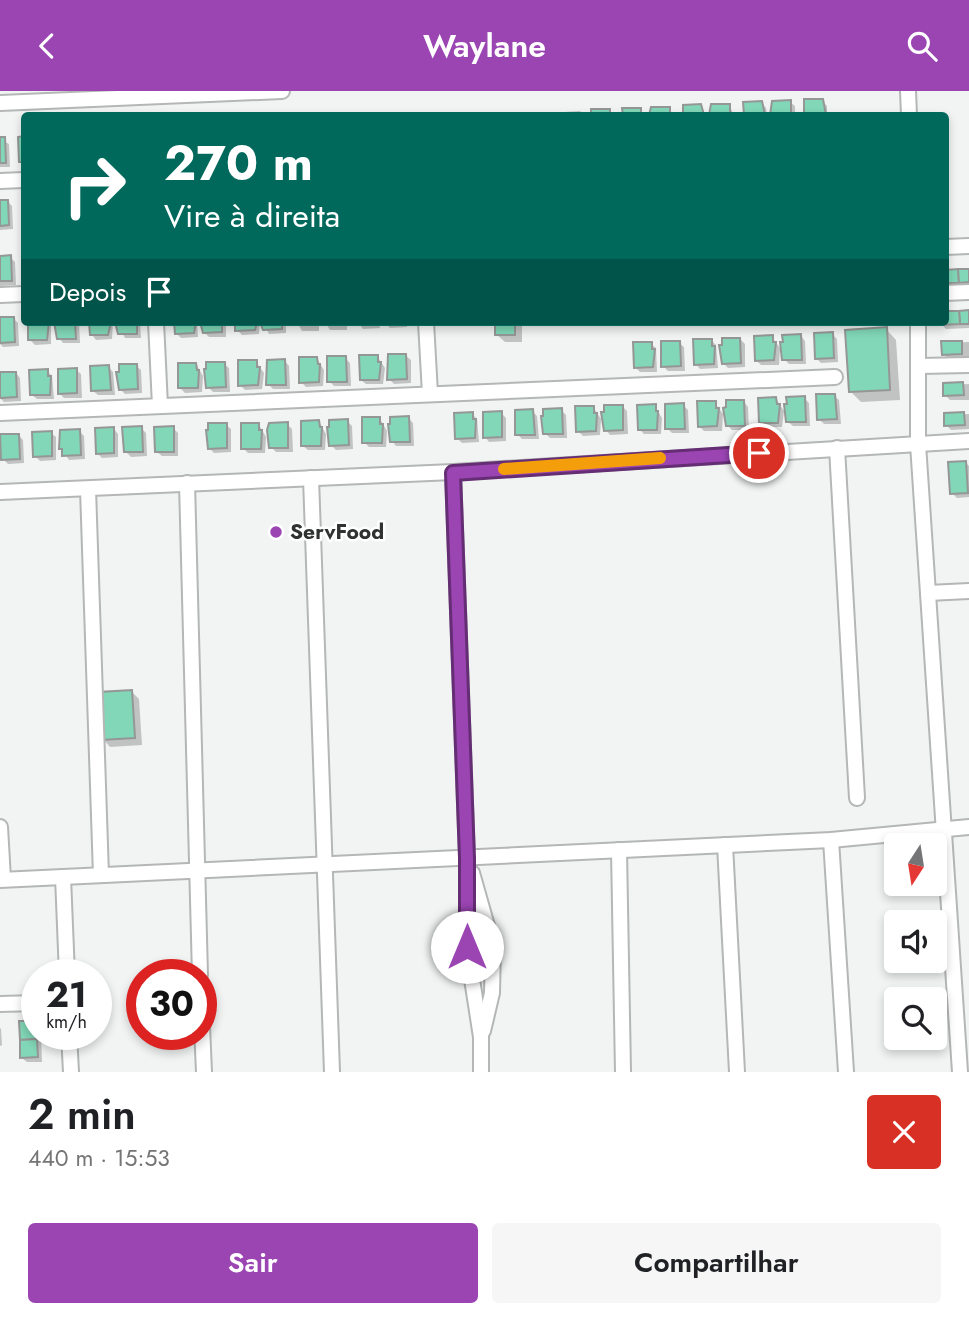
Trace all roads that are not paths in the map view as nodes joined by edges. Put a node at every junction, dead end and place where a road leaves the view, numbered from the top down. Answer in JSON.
{"nodes":[{"id":1,"x":282,"y":91,"type":"edge"},
{"id":2,"x":908,"y":91,"type":"edge"},
{"id":3,"x":196,"y":93,"type":"edge"},
{"id":4,"x":0,"y":103,"type":"edge"},
{"id":5,"x":909,"y":112,"type":"edge"},
{"id":6,"x":21,"y":180,"type":"edge"},
{"id":7,"x":0,"y":181,"type":"edge"},
{"id":8,"x":969,"y":246,"type":"edge"},
{"id":9,"x":949,"y":247,"type":"edge"},
{"id":10,"x":969,"y":292,"type":"edge"},
{"id":11,"x":949,"y":293,"type":"edge"},
{"id":12,"x":21,"y":294,"type":"edge"},
{"id":13,"x":0,"y":295,"type":"edge"},
{"id":14,"x":156,"y":326,"type":"edge"},
{"id":15,"x":426,"y":326,"type":"edge"},
{"id":16,"x":918,"y":326,"type":"edge"},
{"id":17,"x":969,"y":365,"type":"edge"},
{"id":18,"x":919,"y":366,"type":"junction"},
{"id":19,"x":835,"y":377,"type":"dead end"},
{"id":20,"x":430,"y":394,"type":"junction"},
{"id":21,"x":160,"y":406,"type":"junction"},
{"id":22,"x":0,"y":413,"type":"edge"},
{"id":23,"x":969,"y":441,"type":"edge"},
{"id":24,"x":918,"y":444,"type":"junction"},
{"id":25,"x":836,"y":448,"type":"junction"},
{"id":26,"x":453,"y":473,"type":"junction"},
{"id":27,"x":311,"y":478,"type":"junction"},
{"id":28,"x":187,"y":483,"type":"junction"},
{"id":29,"x":88,"y":488,"type":"junction"},
{"id":30,"x":0,"y":492,"type":"edge"},
{"id":31,"x":969,"y":591,"type":"edge"},
{"id":32,"x":928,"y":593,"type":"junction"},
{"id":33,"x":857,"y":798,"type":"dead end"},
{"id":34,"x":0,"y":827,"type":"edge"},
{"id":35,"x":969,"y":827,"type":"edge"},
{"id":36,"x":942,"y":829,"type":"junction"},
{"id":37,"x":831,"y":840,"type":"junction"},
{"id":38,"x":725,"y":845,"type":"junction"},
{"id":39,"x":619,"y":850,"type":"junction"},
{"id":40,"x":467,"y":858,"type":"junction"},
{"id":41,"x":324,"y":864,"type":"junction"},
{"id":42,"x":196,"y":870,"type":"junction"},
{"id":43,"x":102,"y":875,"type":"junction"},
{"id":44,"x":63,"y":877,"type":"junction"},
{"id":45,"x":1,"y":880,"type":"edge"},
{"id":46,"x":66,"y":959,"type":"edge"},
{"id":47,"x":199,"y":959,"type":"edge"},
{"id":48,"x":21,"y":1003,"type":"edge"},
{"id":49,"x":0,"y":1004,"type":"edge"},
{"id":50,"x":481,"y":1037,"type":"junction"},
{"id":51,"x":70,"y":1050,"type":"edge"},
{"id":52,"x":203,"y":1050,"type":"edge"},
{"id":53,"x":71,"y":1072,"type":"edge"},
{"id":54,"x":204,"y":1072,"type":"edge"},
{"id":55,"x":332,"y":1072,"type":"edge"},
{"id":56,"x":481,"y":1072,"type":"edge"},
{"id":57,"x":623,"y":1072,"type":"edge"},
{"id":58,"x":737,"y":1072,"type":"edge"},
{"id":59,"x":846,"y":1072,"type":"edge"},
{"id":60,"x":960,"y":1072,"type":"edge"}],
"edges":[{"from":1,"to":3,"type":"street"},
{"from":2,"to":5,"type":"street"},
{"from":3,"to":4,"type":"street"},
{"from":6,"to":7,"type":"street"},
{"from":8,"to":9,"type":"street"},
{"from":10,"to":11,"type":"street"},
{"from":12,"to":13,"type":"street"},
{"from":14,"to":21,"type":"street"},
{"from":15,"to":20,"type":"street"},
{"from":16,"to":18,"type":"street"},
{"from":17,"to":18,"type":"street"},
{"from":18,"to":24,"type":"street"},
{"from":19,"to":20,"type":"street"},
{"from":20,"to":21,"type":"street"},
{"from":21,"to":22,"type":"street"},
{"from":23,"to":24,"type":"street"},
{"from":24,"to":25,"type":"street"},
{"from":24,"to":32,"type":"street"},
{"from":25,"to":26,"type":"street"},
{"from":25,"to":33,"type":"street"},
{"from":26,"to":27,"type":"street"},
{"from":26,"to":40,"type":"street"},
{"from":27,"to":28,"type":"street"},
{"from":27,"to":41,"type":"street"},
{"from":28,"to":29,"type":"street"},
{"from":28,"to":42,"type":"street"},
{"from":29,"to":30,"type":"street"},
{"from":29,"to":43,"type":"street"},
{"from":31,"to":32,"type":"street"},
{"from":32,"to":36,"type":"street"},
{"from":34,"to":45,"type":"street"},
{"from":35,"to":36,"type":"street"},
{"from":36,"to":37,"type":"street"},
{"from":36,"to":60,"type":"street"},
{"from":37,"to":38,"type":"street"},
{"from":37,"to":59,"type":"street"},
{"from":38,"to":39,"type":"street"},
{"from":38,"to":58,"type":"street"},
{"from":39,"to":40,"type":"street"},
{"from":39,"to":57,"type":"street"},
{"from":40,"to":41,"type":"street"},
{"from":40,"to":50,"type":"street"},
{"from":40,"to":50,"type":"street"},
{"from":41,"to":42,"type":"street"},
{"from":41,"to":55,"type":"street"},
{"from":42,"to":43,"type":"street"},
{"from":42,"to":47,"type":"street"},
{"from":43,"to":44,"type":"street"},
{"from":44,"to":45,"type":"street"},
{"from":44,"to":46,"type":"street"},
{"from":48,"to":49,"type":"street"},
{"from":50,"to":56,"type":"street"},
{"from":51,"to":53,"type":"street"},
{"from":52,"to":54,"type":"street"}]}
